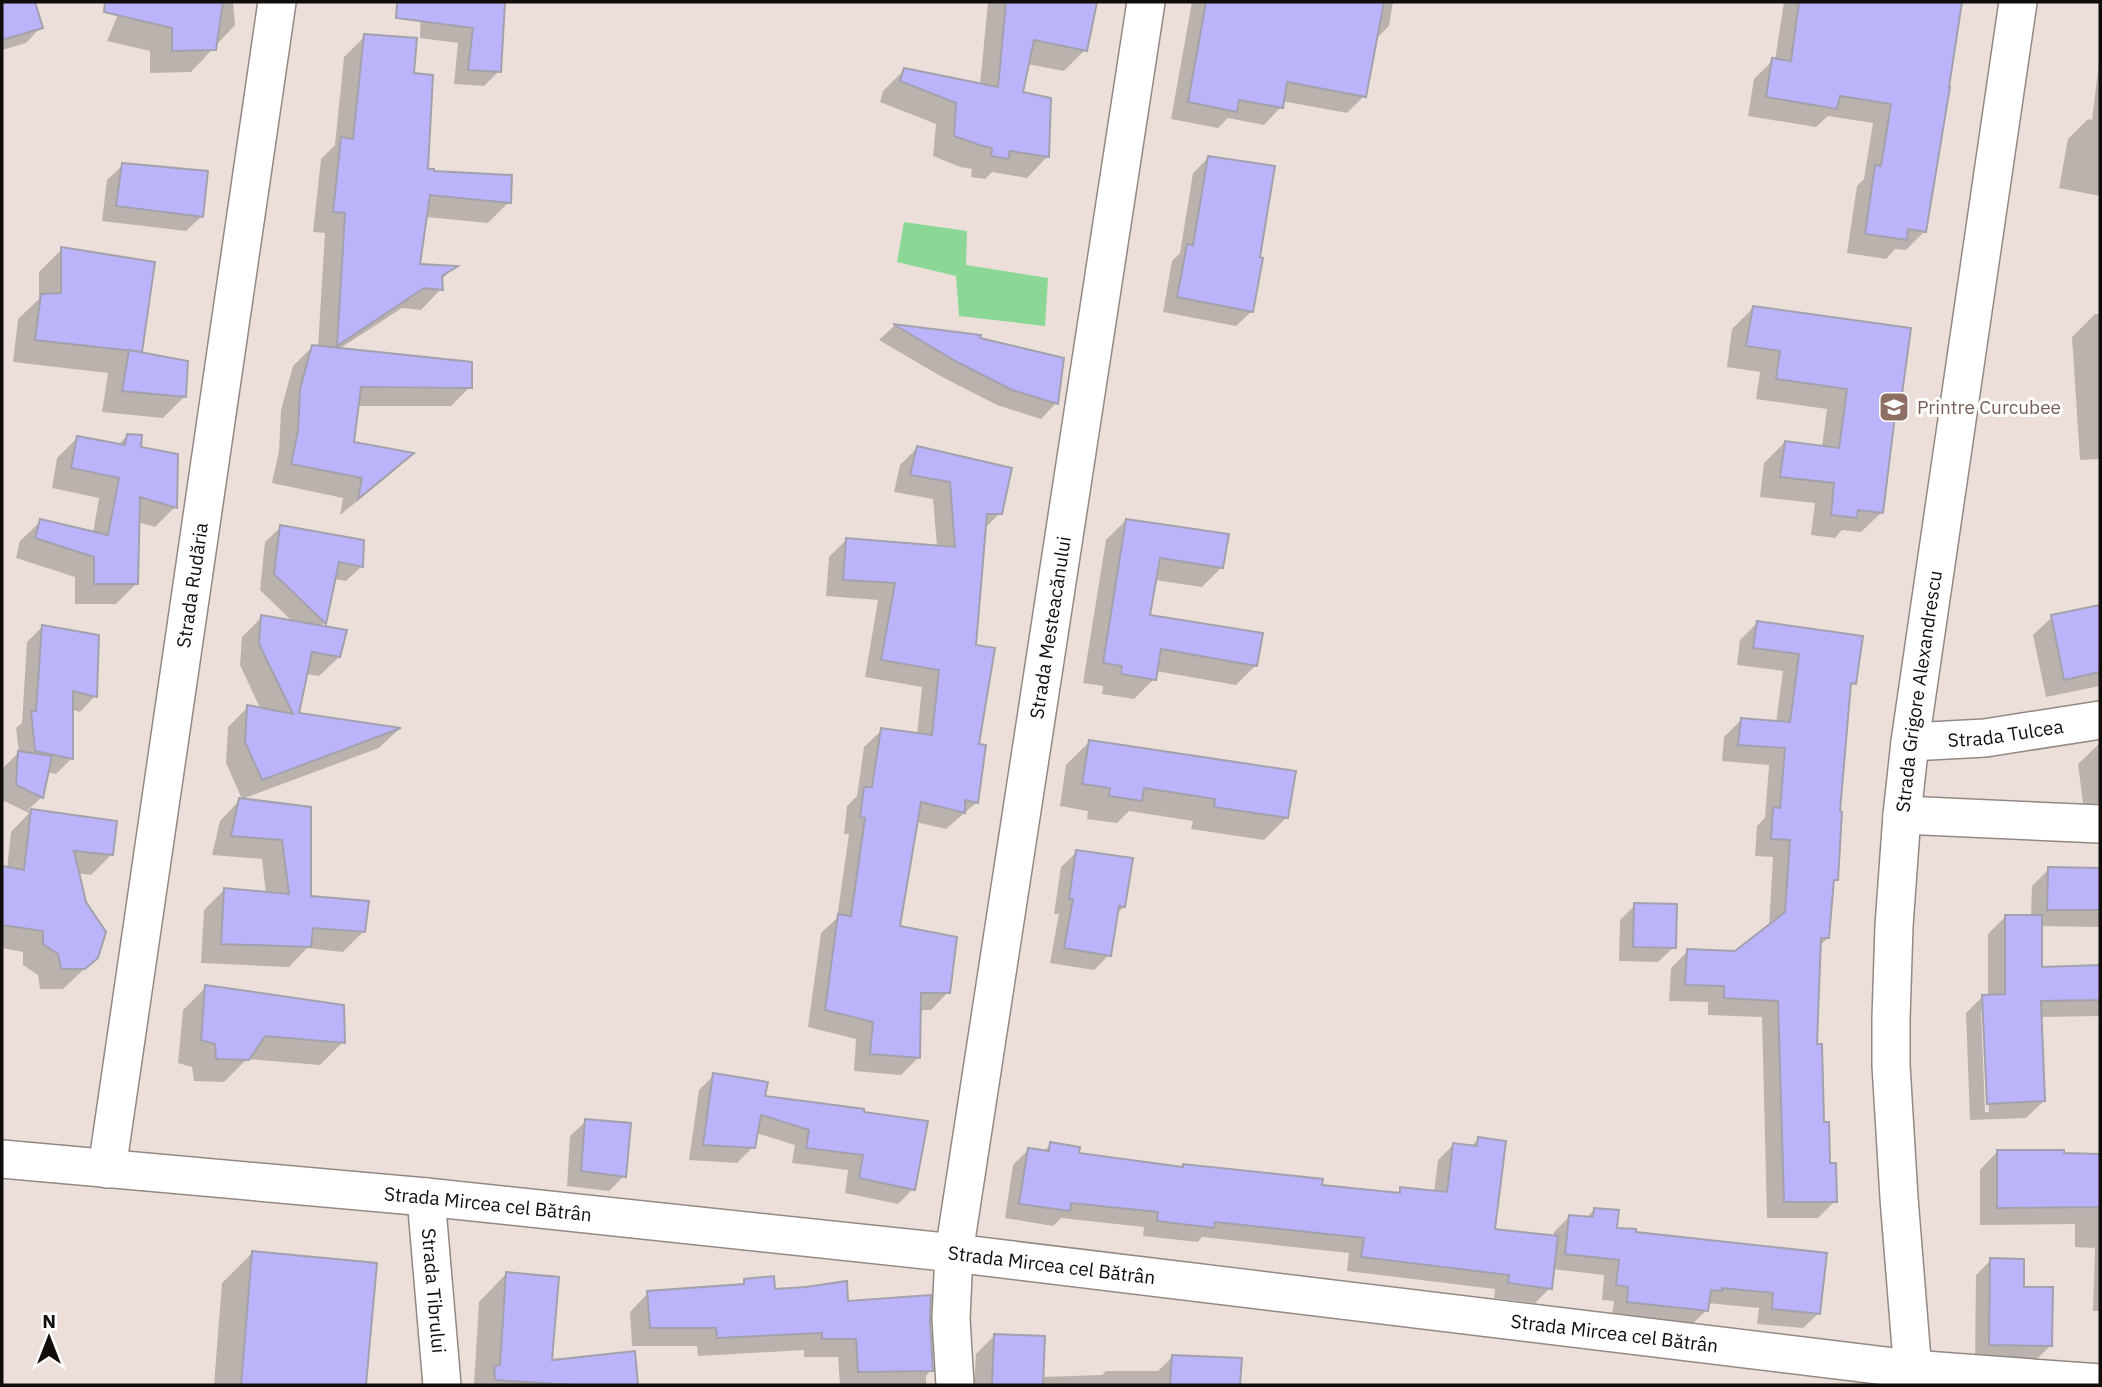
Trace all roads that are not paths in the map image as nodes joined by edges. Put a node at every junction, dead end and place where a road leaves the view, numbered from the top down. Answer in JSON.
{"nodes":[{"id":1,"x":277,"y":2,"type":"edge"},
{"id":2,"x":1146,"y":2,"type":"edge"},
{"id":3,"x":2018,"y":2,"type":"edge"},
{"id":4,"x":2100,"y":720,"type":"edge"},
{"id":5,"x":1910,"y":742,"type":"junction"},
{"id":6,"x":1902,"y":815,"type":"junction"},
{"id":7,"x":2100,"y":824,"type":"edge"},
{"id":8,"x":2,"y":1160,"type":"edge"},
{"id":9,"x":107,"y":1169,"type":"junction"},
{"id":10,"x":426,"y":1197,"type":"junction"},
{"id":11,"x":954,"y":1253,"type":"junction"},
{"id":12,"x":1912,"y":1377,"type":"edge"},
{"id":13,"x":2100,"y":1383,"type":"edge"},
{"id":14,"x":442,"y":1385,"type":"edge"},
{"id":15,"x":955,"y":1385,"type":"edge"}],
"edges":[{"from":1,"to":9,"type":"street","name":"Strada Rudăria"},
{"from":2,"to":11,"type":"street","name":"Strada Mesteacănului"},
{"from":3,"to":5,"type":"street","name":"Strada Grigore Alexandrescu"},
{"from":4,"to":5,"type":"street","name":"Strada Tulcea"},
{"from":5,"to":6,"type":"street","name":"Strada Grigore Alexandrescu"},
{"from":6,"to":7,"type":"street"},
{"from":6,"to":12,"type":"street","name":"Strada Grigore Alexandrescu"},
{"from":8,"to":9,"type":"street","name":"Strada Mircea cel Bătrân"},
{"from":9,"to":10,"type":"street","name":"Strada Mircea cel Bătrân"},
{"from":10,"to":11,"type":"street","name":"Strada Mircea cel Bătrân"},
{"from":10,"to":14,"type":"street","name":"Strada Tibrului"},
{"from":11,"to":12,"type":"street","name":"Strada Mircea cel Bătrân"},
{"from":11,"to":15,"type":"street","name":"Strada Mesteacănului"},
{"from":12,"to":13,"type":"street","name":"Strada Mircea cel Bătrân"}]}
